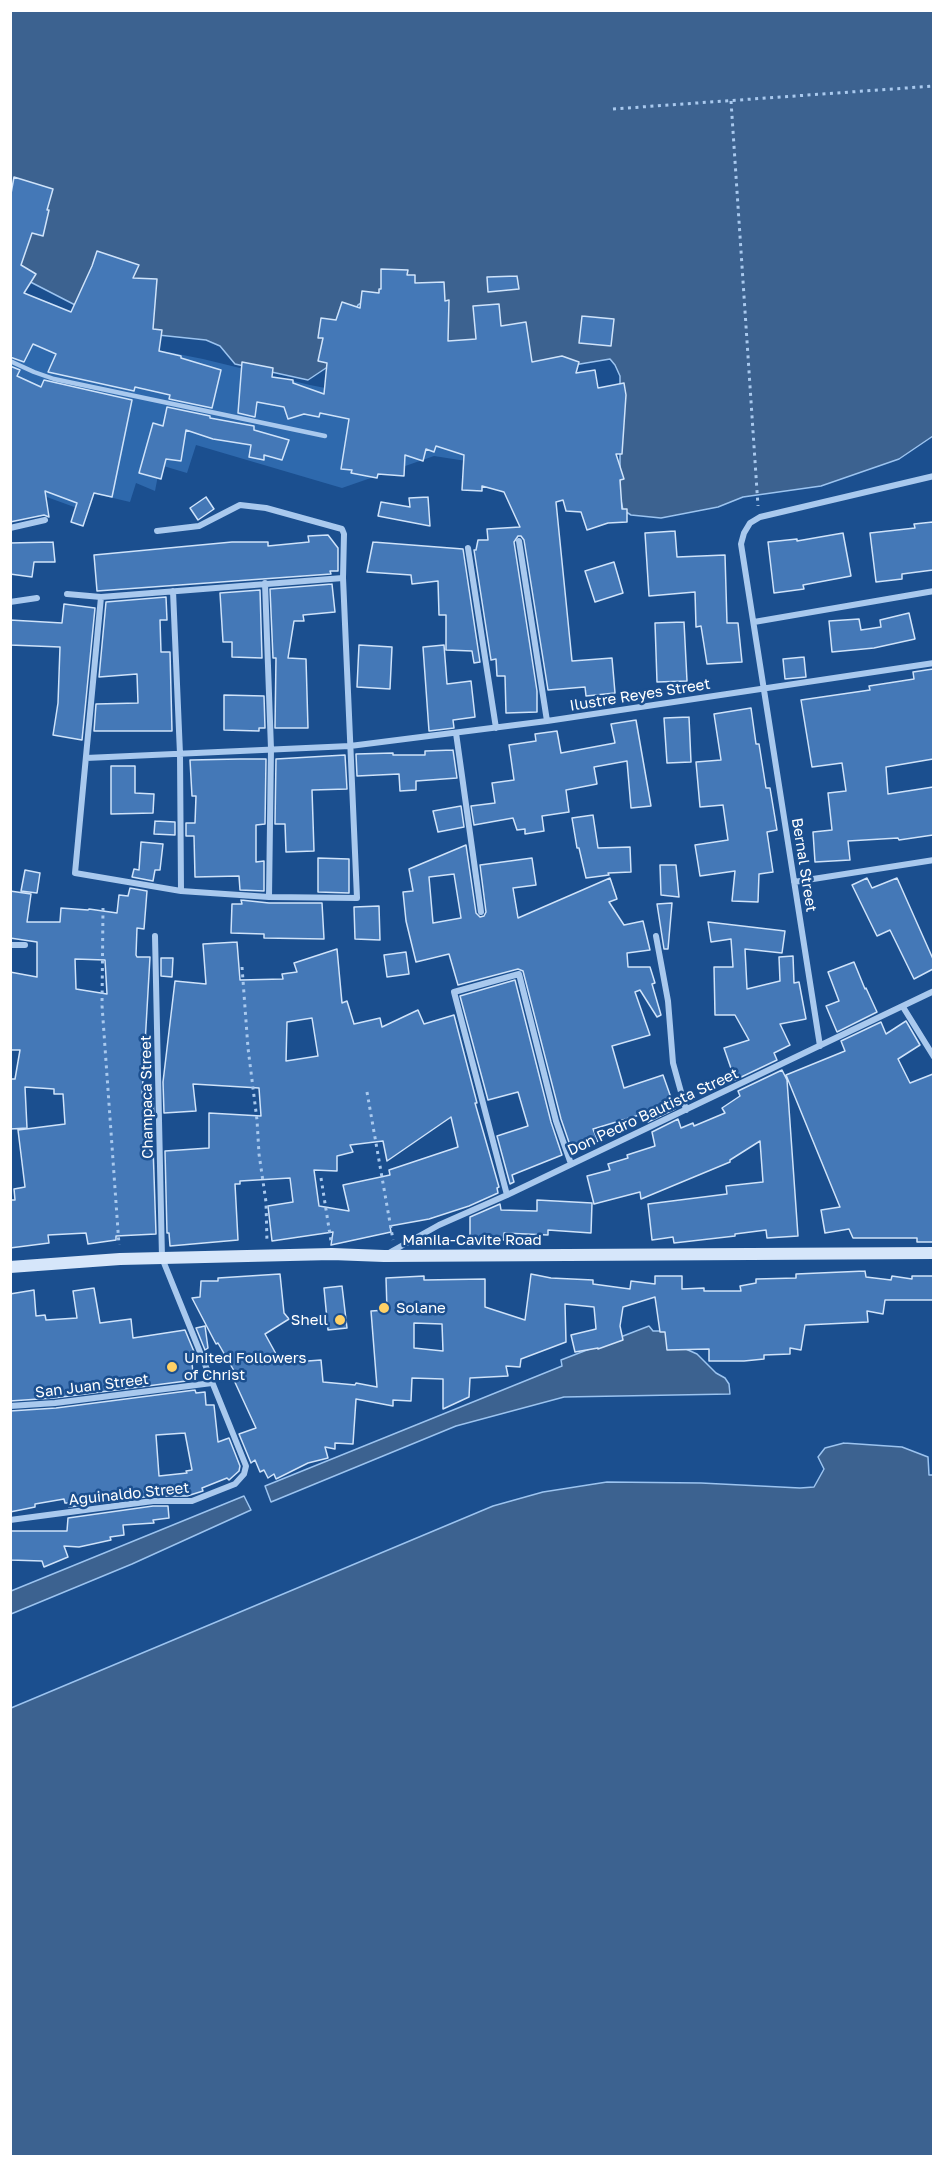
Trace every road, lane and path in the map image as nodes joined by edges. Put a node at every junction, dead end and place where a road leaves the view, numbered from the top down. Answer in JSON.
{"nodes":[{"id":1,"x":933,"y":86,"type":"edge"},
{"id":2,"x":730,"y":101,"type":"junction"},
{"id":3,"x":613,"y":109,"type":"dead end"},
{"id":4,"x":10,"y":361,"type":"edge"},
{"id":5,"x":325,"y":436,"type":"dead end"},
{"id":6,"x":933,"y":476,"type":"edge"},
{"id":7,"x":758,"y":506,"type":"dead end"},
{"id":8,"x":45,"y":520,"type":"dead end"},
{"id":9,"x":10,"y":528,"type":"edge"},
{"id":10,"x":157,"y":531,"type":"dead end"},
{"id":11,"x":519,"y":541,"type":"dead end"},
{"id":12,"x":468,"y":548,"type":"dead end"},
{"id":13,"x":343,"y":578,"type":"junction"},
{"id":14,"x":265,"y":583,"type":"junction"},
{"id":15,"x":173,"y":591,"type":"junction"},
{"id":16,"x":933,"y":591,"type":"edge"},
{"id":17,"x":67,"y":594,"type":"dead end"},
{"id":18,"x":37,"y":597,"type":"dead end"},
{"id":19,"x":101,"y":597,"type":"junction"},
{"id":20,"x":10,"y":602,"type":"edge"},
{"id":21,"x":754,"y":622,"type":"junction"},
{"id":22,"x":933,"y":663,"type":"edge"},
{"id":23,"x":764,"y":688,"type":"junction"},
{"id":24,"x":547,"y":721,"type":"junction"},
{"id":25,"x":496,"y":728,"type":"junction"},
{"id":26,"x":456,"y":733,"type":"junction"},
{"id":27,"x":350,"y":746,"type":"junction"},
{"id":28,"x":271,"y":749,"type":"junction"},
{"id":29,"x":180,"y":754,"type":"junction"},
{"id":30,"x":86,"y":758,"type":"junction"},
{"id":31,"x":933,"y":860,"type":"edge"},
{"id":32,"x":794,"y":882,"type":"junction"},
{"id":33,"x":181,"y":891,"type":"junction"},
{"id":34,"x":269,"y":897,"type":"junction"},
{"id":35,"x":103,"y":908,"type":"dead end"},
{"id":36,"x":481,"y":912,"type":"dead end"},
{"id":37,"x":155,"y":936,"type":"dead end"},
{"id":38,"x":656,"y":936,"type":"dead end"},
{"id":39,"x":10,"y":945,"type":"edge"},
{"id":40,"x":25,"y":945,"type":"dead end"},
{"id":41,"x":242,"y":967,"type":"dead end"},
{"id":42,"x":933,"y":991,"type":"edge"},
{"id":43,"x":903,"y":1007,"type":"junction"},
{"id":44,"x":820,"y":1046,"type":"junction"},
{"id":45,"x":933,"y":1057,"type":"edge"},
{"id":46,"x":367,"y":1092,"type":"dead end"},
{"id":47,"x":686,"y":1110,"type":"junction"},
{"id":48,"x":571,"y":1164,"type":"junction"},
{"id":49,"x":321,"y":1178,"type":"dead end"},
{"id":50,"x":507,"y":1195,"type":"junction"},
{"id":51,"x":389,"y":1253,"type":"junction"},
{"id":52,"x":933,"y":1253,"type":"edge"},
{"id":53,"x":332,"y":1254,"type":"junction"},
{"id":54,"x":268,"y":1255,"type":"junction"},
{"id":55,"x":120,"y":1258,"type":"junction"},
{"id":56,"x":162,"y":1258,"type":"junction"},
{"id":57,"x":10,"y":1267,"type":"edge"},
{"id":58,"x":212,"y":1383,"type":"junction"},
{"id":59,"x":10,"y":1406,"type":"edge"},
{"id":60,"x":10,"y":1520,"type":"edge"}],
"edges":[{"from":1,"to":2,"type":"path"},
{"from":2,"to":3,"type":"path"},
{"from":2,"to":7,"type":"path"},
{"from":4,"to":5,"type":"lane"},
{"from":6,"to":21,"type":"street","name":"Bernal Street"},
{"from":8,"to":9,"type":"street"},
{"from":10,"to":13,"type":"street"},
{"from":11,"to":24,"type":"street"},
{"from":12,"to":25,"type":"street"},
{"from":13,"to":14,"type":"street"},
{"from":13,"to":27,"type":"street"},
{"from":14,"to":15,"type":"street"},
{"from":14,"to":28,"type":"street"},
{"from":15,"to":19,"type":"street"},
{"from":15,"to":29,"type":"street"},
{"from":16,"to":21,"type":"street"},
{"from":17,"to":19,"type":"street"},
{"from":18,"to":20,"type":"street"},
{"from":19,"to":30,"type":"street"},
{"from":21,"to":23,"type":"street","name":"Bernal Street"},
{"from":22,"to":23,"type":"street","name":"Ilustre Reyes Street"},
{"from":23,"to":24,"type":"street","name":"Ilustre Reyes Street"},
{"from":23,"to":32,"type":"street","name":"Bernal Street"},
{"from":24,"to":25,"type":"street","name":"Ilustre Reyes Street"},
{"from":25,"to":26,"type":"street","name":"Ilustre Reyes Street"},
{"from":26,"to":27,"type":"street","name":"Ilustre Reyes Street"},
{"from":26,"to":36,"type":"street"},
{"from":27,"to":28,"type":"street","name":"Ilustre Reyes Street"},
{"from":27,"to":34,"type":"street"},
{"from":28,"to":29,"type":"street","name":"Ilustre Reyes Street"},
{"from":28,"to":34,"type":"street"},
{"from":29,"to":30,"type":"street","name":"Ilustre Reyes Street"},
{"from":29,"to":33,"type":"street"},
{"from":30,"to":33,"type":"street"},
{"from":31,"to":32,"type":"street"},
{"from":32,"to":44,"type":"street","name":"Bernal Street"},
{"from":33,"to":34,"type":"street"},
{"from":35,"to":55,"type":"path"},
{"from":37,"to":56,"type":"street","name":"Champaca Street"},
{"from":38,"to":47,"type":"street"},
{"from":39,"to":40,"type":"street"},
{"from":41,"to":54,"type":"path"},
{"from":42,"to":43,"type":"street","name":"Don Pedro Bautista Street"},
{"from":43,"to":44,"type":"street","name":"Don Pedro Bautista Street"},
{"from":43,"to":45,"type":"street"},
{"from":44,"to":47,"type":"street","name":"Don Pedro Bautista Street"},
{"from":46,"to":51,"type":"path"},
{"from":47,"to":48,"type":"street","name":"Don Pedro Bautista Street"},
{"from":48,"to":50,"type":"street","name":"Don Pedro Bautista Street"},
{"from":48,"to":50,"type":"street"},
{"from":49,"to":53,"type":"path"},
{"from":50,"to":51,"type":"street","name":"Don Pedro Bautista Street"},
{"from":51,"to":52,"type":"main road","name":"Manila-Cavite Road"},
{"from":51,"to":53,"type":"main road","name":"Manila-Cavite Road"},
{"from":53,"to":54,"type":"main road","name":"Manila-Cavite Road"},
{"from":54,"to":56,"type":"main road","name":"Manila-Cavite Road"},
{"from":55,"to":56,"type":"main road","name":"Manila-Cavite Road"},
{"from":55,"to":57,"type":"main road","name":"Manila-Cavite Road"},
{"from":56,"to":58,"type":"street"},
{"from":58,"to":59,"type":"street","name":"San Juan Street"},
{"from":58,"to":60,"type":"street","name":"Aguinaldo Street"}]}
